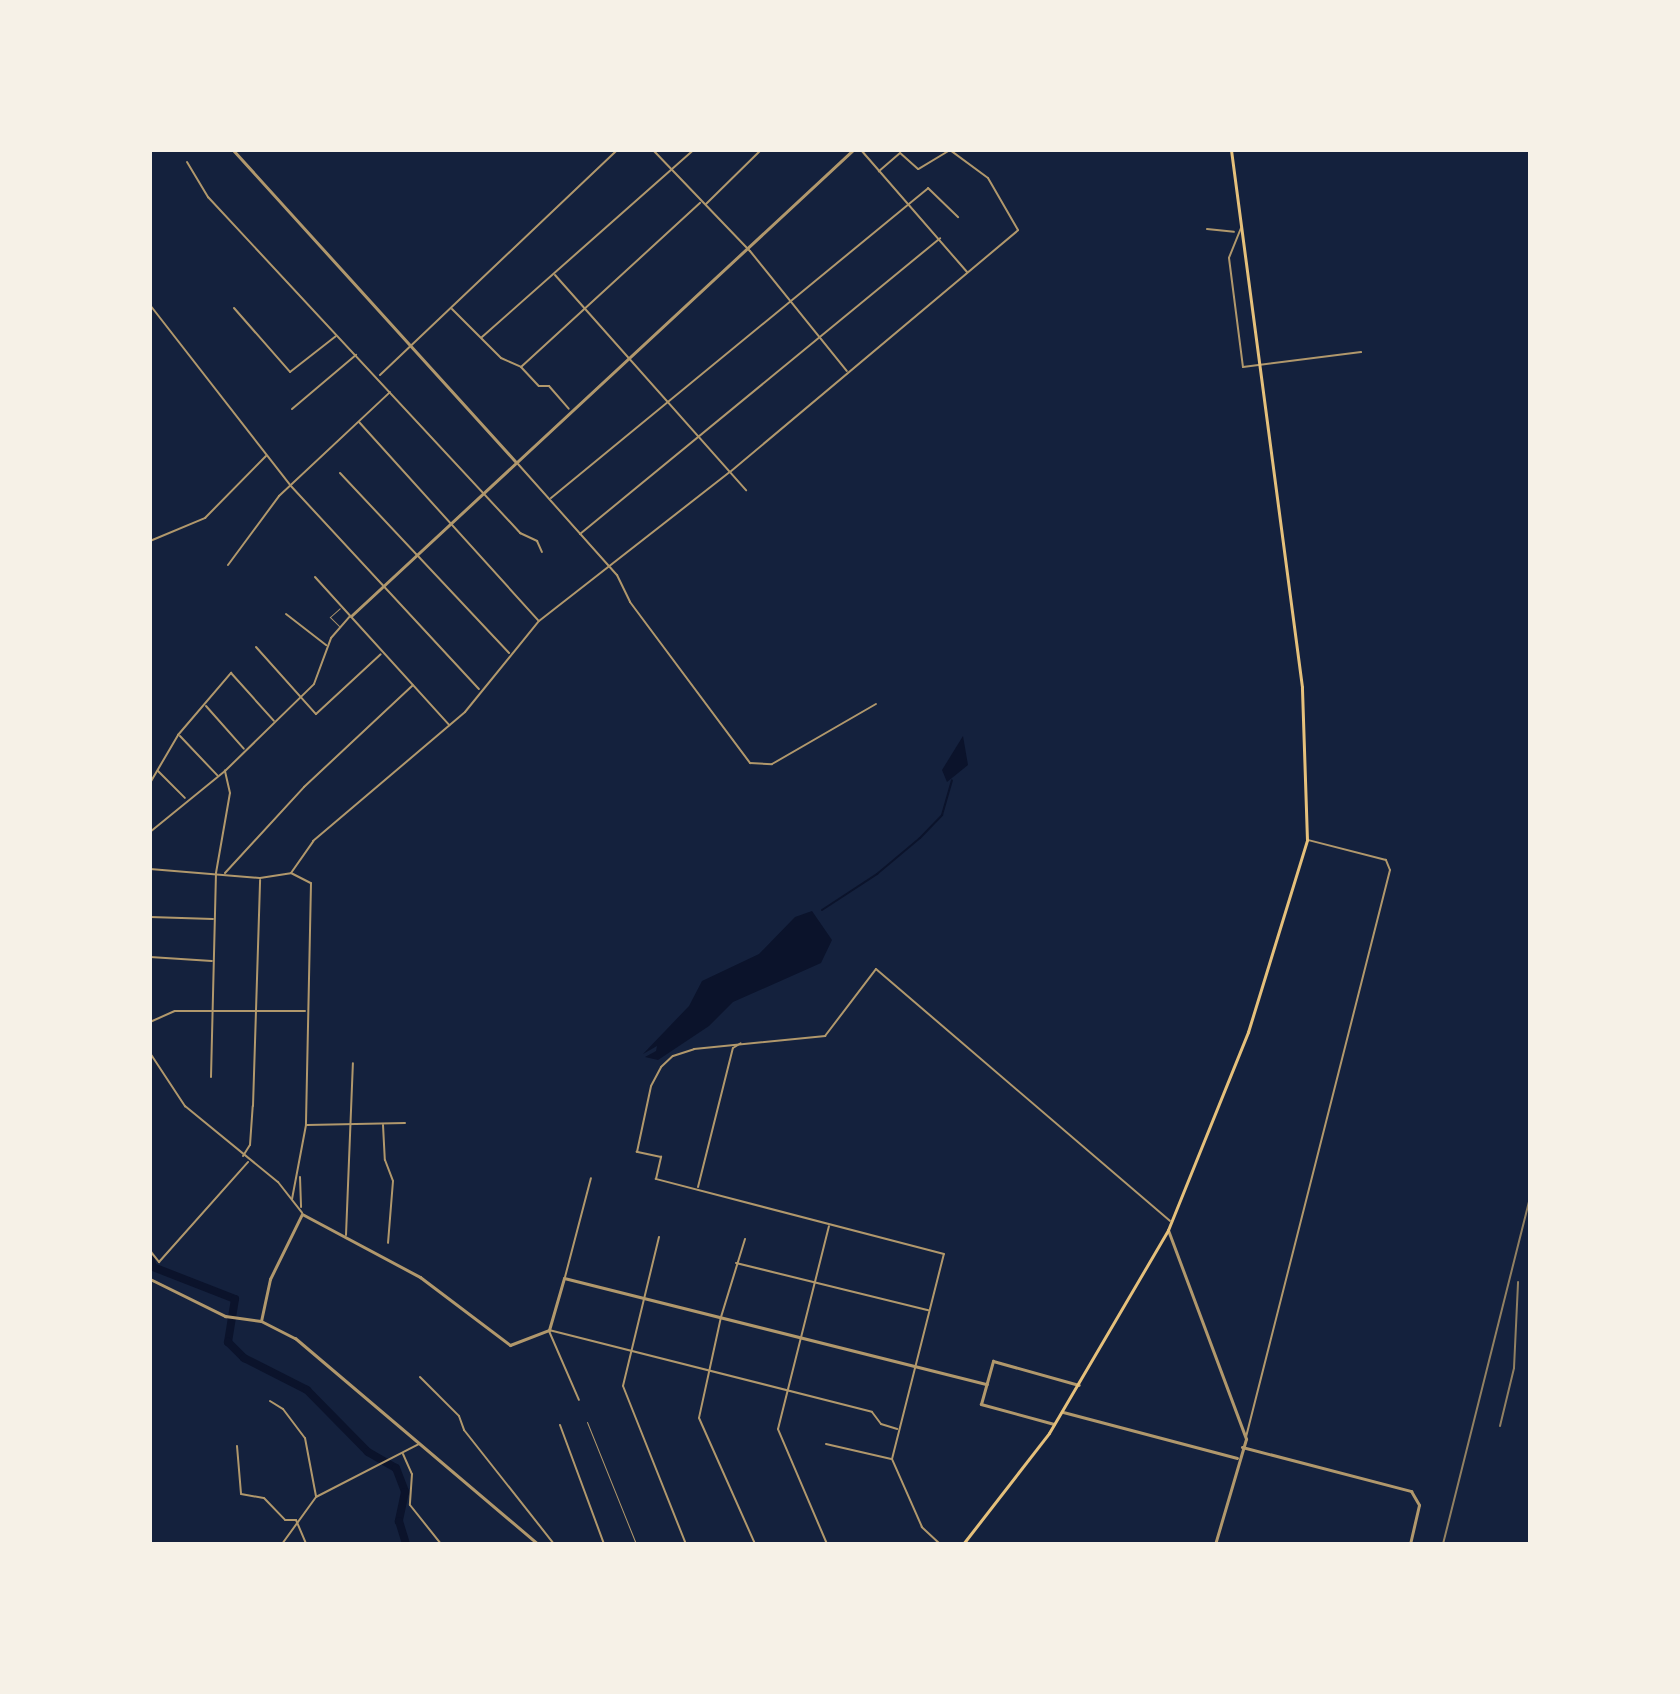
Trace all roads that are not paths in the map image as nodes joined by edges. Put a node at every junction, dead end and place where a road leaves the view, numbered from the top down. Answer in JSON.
{"nodes":[{"id":1,"x":233,"y":150,"type":"edge"},
{"id":2,"x":617,"y":150,"type":"edge"},
{"id":3,"x":653,"y":150,"type":"edge"},
{"id":4,"x":693,"y":150,"type":"edge"},
{"id":5,"x":761,"y":150,"type":"edge"},
{"id":6,"x":853,"y":150,"type":"edge"},
{"id":7,"x":861,"y":150,"type":"edge"},
{"id":8,"x":1231,"y":150,"type":"edge"},
{"id":9,"x":187,"y":162,"type":"dead end"},
{"id":10,"x":671,"y":170,"type":"junction"},
{"id":11,"x":879,"y":171,"type":"junction"},
{"id":12,"x":701,"y":202,"type":"junction"},
{"id":13,"x":705,"y":205,"type":"junction"},
{"id":14,"x":910,"y":205,"type":"junction"},
{"id":15,"x":958,"y":217,"type":"dead end"},
{"id":16,"x":1242,"y":227,"type":"junction"},
{"id":17,"x":1207,"y":229,"type":"dead end"},
{"id":18,"x":1235,"y":233,"type":"junction"},
{"id":19,"x":940,"y":238,"type":"junction"},
{"id":20,"x":747,"y":248,"type":"junction"},
{"id":21,"x":968,"y":272,"type":"junction"},
{"id":22,"x":555,"y":275,"type":"junction"},
{"id":23,"x":792,"y":303,"type":"junction"},
{"id":24,"x":150,"y":305,"type":"edge"},
{"id":25,"x":234,"y":308,"type":"dead end"},
{"id":26,"x":586,"y":308,"type":"junction"},
{"id":27,"x":452,"y":309,"type":"junction"},
{"id":28,"x":337,"y":335,"type":"junction"},
{"id":29,"x":482,"y":337,"type":"junction"},
{"id":30,"x":822,"y":338,"type":"junction"},
{"id":31,"x":414,"y":346,"type":"junction"},
{"id":32,"x":1361,"y":352,"type":"dead end"},
{"id":33,"x":357,"y":354,"type":"junction"},
{"id":34,"x":628,"y":356,"type":"junction"},
{"id":35,"x":1258,"y":365,"type":"junction"},
{"id":36,"x":521,"y":367,"type":"junction"},
{"id":37,"x":848,"y":372,"type":"junction"},
{"id":38,"x":379,"y":376,"type":"junction"},
{"id":39,"x":391,"y":391,"type":"junction"},
{"id":40,"x":670,"y":401,"type":"junction"},
{"id":41,"x":292,"y":409,"type":"dead end"},
{"id":42,"x":569,"y":409,"type":"junction"},
{"id":43,"x":359,"y":422,"type":"junction"},
{"id":44,"x":701,"y":438,"type":"junction"},
{"id":45,"x":267,"y":456,"type":"junction"},
{"id":46,"x":515,"y":461,"type":"junction"},
{"id":47,"x":730,"y":472,"type":"junction"},
{"id":48,"x":340,"y":473,"type":"dead end"},
{"id":49,"x":290,"y":485,"type":"junction"},
{"id":50,"x":746,"y":490,"type":"dead end"},
{"id":51,"x":483,"y":491,"type":"junction"},
{"id":52,"x":551,"y":498,"type":"junction"},
{"id":53,"x":451,"y":522,"type":"junction"},
{"id":54,"x":579,"y":535,"type":"junction"},
{"id":55,"x":150,"y":541,"type":"edge"},
{"id":56,"x":542,"y":552,"type":"dead end"},
{"id":57,"x":416,"y":555,"type":"junction"},
{"id":58,"x":228,"y":565,"type":"dead end"},
{"id":59,"x":610,"y":566,"type":"junction"},
{"id":60,"x":315,"y":577,"type":"dead end"},
{"id":61,"x":384,"y":586,"type":"junction"},
{"id":62,"x":343,"y":608,"type":"junction"},
{"id":63,"x":286,"y":614,"type":"dead end"},
{"id":64,"x":351,"y":616,"type":"junction"},
{"id":65,"x":539,"y":621,"type":"junction"},
{"id":66,"x":339,"y":626,"type":"junction"},
{"id":67,"x":327,"y":646,"type":"junction"},
{"id":68,"x":256,"y":647,"type":"dead end"},
{"id":69,"x":383,"y":652,"type":"junction"},
{"id":70,"x":510,"y":654,"type":"junction"},
{"id":71,"x":413,"y":685,"type":"junction"},
{"id":72,"x":479,"y":689,"type":"junction"},
{"id":73,"x":301,"y":697,"type":"junction"},
{"id":74,"x":205,"y":704,"type":"junction"},
{"id":75,"x":876,"y":704,"type":"dead end"},
{"id":76,"x":275,"y":722,"type":"junction"},
{"id":77,"x":450,"y":726,"type":"junction"},
{"id":78,"x":178,"y":735,"type":"junction"},
{"id":79,"x":245,"y":750,"type":"junction"},
{"id":80,"x":158,"y":771,"type":"junction"},
{"id":81,"x":225,"y":771,"type":"junction"},
{"id":82,"x":218,"y":776,"type":"junction"},
{"id":83,"x":150,"y":783,"type":"edge"},
{"id":84,"x":186,"y":799,"type":"junction"},
{"id":85,"x":150,"y":832,"type":"edge"},
{"id":86,"x":1307,"y":840,"type":"junction"},
{"id":87,"x":150,"y":869,"type":"edge"},
{"id":88,"x":216,"y":873,"type":"junction"},
{"id":89,"x":291,"y":873,"type":"junction"},
{"id":90,"x":225,"y":874,"type":"junction"},
{"id":91,"x":260,"y":878,"type":"junction"},
{"id":92,"x":150,"y":917,"type":"edge"},
{"id":93,"x":214,"y":919,"type":"junction"},
{"id":94,"x":150,"y":957,"type":"edge"},
{"id":95,"x":213,"y":961,"type":"junction"},
{"id":96,"x":211,"y":1009,"type":"junction"},
{"id":97,"x":255,"y":1010,"type":"junction"},
{"id":98,"x":305,"y":1011,"type":"junction"},
{"id":99,"x":150,"y":1022,"type":"edge"},
{"id":100,"x":742,"y":1043,"type":"junction"},
{"id":101,"x":150,"y":1053,"type":"edge"},
{"id":102,"x":353,"y":1063,"type":"dead end"},
{"id":103,"x":211,"y":1077,"type":"dead end"},
{"id":104,"x":405,"y":1123,"type":"dead end"},
{"id":105,"x":306,"y":1125,"type":"junction"},
{"id":106,"x":383,"y":1125,"type":"junction"},
{"id":107,"x":353,"y":1127,"type":"junction"},
{"id":108,"x":243,"y":1156,"type":"junction"},
{"id":109,"x":249,"y":1161,"type":"junction"},
{"id":110,"x":300,"y":1176,"type":"junction"},
{"id":111,"x":591,"y":1178,"type":"dead end"},
{"id":112,"x":697,"y":1189,"type":"junction"},
{"id":113,"x":292,"y":1199,"type":"junction"},
{"id":114,"x":301,"y":1212,"type":"junction"},
{"id":115,"x":1172,"y":1222,"type":"junction"},
{"id":116,"x":829,"y":1225,"type":"junction"},
{"id":117,"x":1168,"y":1230,"type":"junction"},
{"id":118,"x":150,"y":1236,"type":"edge"},
{"id":119,"x":345,"y":1237,"type":"junction"},
{"id":120,"x":659,"y":1237,"type":"dead end"},
{"id":121,"x":745,"y":1239,"type":"dead end"},
{"id":122,"x":388,"y":1243,"type":"dead end"},
{"id":123,"x":735,"y":1263,"type":"junction"},
{"id":124,"x":564,"y":1278,"type":"junction"},
{"id":125,"x":150,"y":1279,"type":"edge"},
{"id":126,"x":815,"y":1282,"type":"junction"},
{"id":127,"x":643,"y":1297,"type":"junction"},
{"id":128,"x":929,"y":1310,"type":"junction"},
{"id":129,"x":721,"y":1317,"type":"junction"},
{"id":130,"x":261,"y":1321,"type":"junction"},
{"id":131,"x":549,"y":1330,"type":"junction"},
{"id":132,"x":799,"y":1337,"type":"junction"},
{"id":133,"x":630,"y":1350,"type":"junction"},
{"id":134,"x":915,"y":1366,"type":"junction"},
{"id":135,"x":708,"y":1370,"type":"junction"},
{"id":136,"x":420,"y":1377,"type":"dead end"},
{"id":137,"x":987,"y":1384,"type":"junction"},
{"id":138,"x":1079,"y":1385,"type":"junction"},
{"id":139,"x":787,"y":1390,"type":"junction"},
{"id":140,"x":579,"y":1400,"type":"dead end"},
{"id":141,"x":270,"y":1401,"type":"dead end"},
{"id":142,"x":1063,"y":1412,"type":"junction"},
{"id":143,"x":587,"y":1422,"type":"dead end"},
{"id":144,"x":1055,"y":1424,"type":"junction"},
{"id":145,"x":560,"y":1425,"type":"dead end"},
{"id":146,"x":898,"y":1429,"type":"junction"},
{"id":147,"x":1246,"y":1439,"type":"junction"},
{"id":148,"x":420,"y":1443,"type":"junction"},
{"id":149,"x":826,"y":1444,"type":"dead end"},
{"id":150,"x":237,"y":1446,"type":"dead end"},
{"id":151,"x":1242,"y":1447,"type":"junction"},
{"id":152,"x":403,"y":1454,"type":"junction"},
{"id":153,"x":1237,"y":1458,"type":"junction"},
{"id":154,"x":892,"y":1459,"type":"junction"},
{"id":155,"x":316,"y":1497,"type":"junction"},
{"id":156,"x":296,"y":1520,"type":"junction"},
{"id":157,"x":282,"y":1544,"type":"edge"},
{"id":158,"x":306,"y":1544,"type":"edge"},
{"id":159,"x":441,"y":1544,"type":"edge"},
{"id":160,"x":538,"y":1544,"type":"edge"},
{"id":161,"x":554,"y":1544,"type":"edge"},
{"id":162,"x":604,"y":1544,"type":"edge"},
{"id":163,"x":636,"y":1544,"type":"edge"},
{"id":164,"x":686,"y":1544,"type":"edge"},
{"id":165,"x":755,"y":1544,"type":"edge"},
{"id":166,"x":827,"y":1544,"type":"edge"},
{"id":167,"x":940,"y":1544,"type":"edge"},
{"id":168,"x":963,"y":1544,"type":"edge"},
{"id":169,"x":1215,"y":1544,"type":"edge"},
{"id":170,"x":1410,"y":1544,"type":"edge"}],
"edges":[{"from":1,"to":31,"type":"street"},
{"from":2,"to":27,"type":"street"},
{"from":3,"to":10,"type":"street"},
{"from":4,"to":10,"type":"street"},
{"from":5,"to":13,"type":"street"},
{"from":6,"to":20,"type":"street"},
{"from":7,"to":11,"type":"street"},
{"from":8,"to":16,"type":"main road"},
{"from":9,"to":28,"type":"street"},
{"from":10,"to":12,"type":"street"},
{"from":10,"to":22,"type":"street"},
{"from":11,"to":14,"type":"street"},
{"from":11,"to":21,"type":"street"},
{"from":12,"to":13,"type":"street"},
{"from":12,"to":26,"type":"street"},
{"from":13,"to":20,"type":"street"},
{"from":14,"to":15,"type":"street"},
{"from":14,"to":19,"type":"street"},
{"from":14,"to":23,"type":"street"},
{"from":16,"to":18,"type":"street"},
{"from":16,"to":35,"type":"main road"},
{"from":17,"to":18,"type":"street"},
{"from":18,"to":35,"type":"street"},
{"from":19,"to":21,"type":"street"},
{"from":19,"to":30,"type":"street"},
{"from":20,"to":23,"type":"street"},
{"from":20,"to":34,"type":"street"},
{"from":21,"to":37,"type":"street"},
{"from":22,"to":26,"type":"street"},
{"from":22,"to":29,"type":"street"},
{"from":23,"to":30,"type":"street"},
{"from":23,"to":40,"type":"street"},
{"from":24,"to":45,"type":"street"},
{"from":25,"to":28,"type":"street"},
{"from":26,"to":34,"type":"street"},
{"from":26,"to":36,"type":"street"},
{"from":27,"to":29,"type":"street"},
{"from":27,"to":31,"type":"street"},
{"from":28,"to":33,"type":"street"},
{"from":29,"to":36,"type":"street"},
{"from":30,"to":37,"type":"street"},
{"from":30,"to":44,"type":"street"},
{"from":31,"to":38,"type":"street"},
{"from":31,"to":46,"type":"street"},
{"from":32,"to":35,"type":"street"},
{"from":33,"to":38,"type":"street"},
{"from":33,"to":41,"type":"street"},
{"from":34,"to":40,"type":"street"},
{"from":34,"to":42,"type":"street"},
{"from":35,"to":86,"type":"main road"},
{"from":36,"to":42,"type":"street"},
{"from":37,"to":47,"type":"street"},
{"from":38,"to":39,"type":"street"},
{"from":39,"to":43,"type":"street"},
{"from":39,"to":51,"type":"street"},
{"from":40,"to":44,"type":"street"},
{"from":40,"to":52,"type":"street"},
{"from":42,"to":46,"type":"street"},
{"from":43,"to":49,"type":"street"},
{"from":43,"to":53,"type":"street"},
{"from":44,"to":47,"type":"street"},
{"from":44,"to":54,"type":"street"},
{"from":45,"to":49,"type":"street"},
{"from":45,"to":55,"type":"street"},
{"from":46,"to":51,"type":"street"},
{"from":46,"to":52,"type":"street"},
{"from":47,"to":50,"type":"street"},
{"from":47,"to":59,"type":"street"},
{"from":48,"to":57,"type":"street"},
{"from":49,"to":58,"type":"street"},
{"from":49,"to":61,"type":"street"},
{"from":51,"to":53,"type":"street"},
{"from":51,"to":56,"type":"street"},
{"from":52,"to":54,"type":"street"},
{"from":53,"to":57,"type":"street"},
{"from":53,"to":65,"type":"street"},
{"from":54,"to":59,"type":"street"},
{"from":57,"to":61,"type":"street"},
{"from":57,"to":70,"type":"street"},
{"from":59,"to":65,"type":"street"},
{"from":59,"to":75,"type":"street"},
{"from":60,"to":62,"type":"street"},
{"from":61,"to":64,"type":"street"},
{"from":61,"to":72,"type":"street"},
{"from":62,"to":64,"type":"street"},
{"from":62,"to":66,"type":"lane"},
{"from":63,"to":67,"type":"street"},
{"from":64,"to":66,"type":"street"},
{"from":64,"to":69,"type":"street"},
{"from":65,"to":70,"type":"street"},
{"from":66,"to":67,"type":"street"},
{"from":67,"to":73,"type":"street"},
{"from":68,"to":73,"type":"street"},
{"from":69,"to":71,"type":"street"},
{"from":69,"to":73,"type":"street"},
{"from":70,"to":72,"type":"street"},
{"from":71,"to":77,"type":"street"},
{"from":71,"to":90,"type":"street"},
{"from":72,"to":77,"type":"street"},
{"from":73,"to":76,"type":"street"},
{"from":74,"to":76,"type":"street"},
{"from":74,"to":78,"type":"street"},
{"from":74,"to":79,"type":"street"},
{"from":76,"to":79,"type":"street"},
{"from":77,"to":89,"type":"street"},
{"from":78,"to":80,"type":"street"},
{"from":78,"to":82,"type":"street"},
{"from":79,"to":81,"type":"street"},
{"from":80,"to":83,"type":"street"},
{"from":80,"to":84,"type":"street"},
{"from":81,"to":82,"type":"street"},
{"from":81,"to":88,"type":"street"},
{"from":82,"to":84,"type":"street"},
{"from":84,"to":85,"type":"street"},
{"from":86,"to":115,"type":"main road"},
{"from":86,"to":147,"type":"street"},
{"from":87,"to":88,"type":"street"},
{"from":88,"to":90,"type":"street"},
{"from":88,"to":93,"type":"street"},
{"from":89,"to":91,"type":"street"},
{"from":89,"to":98,"type":"street"},
{"from":90,"to":91,"type":"street"},
{"from":91,"to":97,"type":"street"},
{"from":92,"to":93,"type":"street"},
{"from":93,"to":95,"type":"street"},
{"from":94,"to":95,"type":"street"},
{"from":95,"to":96,"type":"street"},
{"from":96,"to":97,"type":"street"},
{"from":96,"to":99,"type":"street"},
{"from":96,"to":103,"type":"street"},
{"from":97,"to":98,"type":"street"},
{"from":97,"to":108,"type":"street"},
{"from":98,"to":105,"type":"street"},
{"from":100,"to":112,"type":"street"},
{"from":100,"to":112,"type":"street"},
{"from":100,"to":115,"type":"street"},
{"from":101,"to":108,"type":"street"},
{"from":102,"to":107,"type":"street"},
{"from":104,"to":106,"type":"street"},
{"from":105,"to":107,"type":"street"},
{"from":105,"to":110,"type":"street"},
{"from":106,"to":107,"type":"street"},
{"from":106,"to":122,"type":"street"},
{"from":107,"to":119,"type":"street"},
{"from":108,"to":109,"type":"street"},
{"from":109,"to":113,"type":"street"},
{"from":109,"to":118,"type":"street"},
{"from":110,"to":113,"type":"street"},
{"from":110,"to":114,"type":"street"},
{"from":111,"to":124,"type":"street"},
{"from":112,"to":116,"type":"street"},
{"from":113,"to":114,"type":"street"},
{"from":114,"to":119,"type":"street"},
{"from":114,"to":130,"type":"street"},
{"from":115,"to":117,"type":"main road"},
{"from":116,"to":126,"type":"street"},
{"from":116,"to":128,"type":"street"},
{"from":117,"to":138,"type":"main road"},
{"from":117,"to":147,"type":"street"},
{"from":119,"to":131,"type":"street"},
{"from":120,"to":127,"type":"street"},
{"from":121,"to":123,"type":"street"},
{"from":123,"to":126,"type":"street"},
{"from":123,"to":129,"type":"street"},
{"from":124,"to":127,"type":"street"},
{"from":124,"to":131,"type":"street"},
{"from":125,"to":130,"type":"street"},
{"from":126,"to":128,"type":"street"},
{"from":126,"to":132,"type":"street"},
{"from":127,"to":129,"type":"street"},
{"from":127,"to":133,"type":"street"},
{"from":128,"to":134,"type":"street"},
{"from":129,"to":132,"type":"street"},
{"from":129,"to":135,"type":"street"},
{"from":130,"to":148,"type":"street"},
{"from":131,"to":133,"type":"street"},
{"from":131,"to":140,"type":"street"},
{"from":132,"to":134,"type":"street"},
{"from":132,"to":139,"type":"street"},
{"from":133,"to":135,"type":"street"},
{"from":133,"to":164,"type":"street"},
{"from":134,"to":137,"type":"street"},
{"from":134,"to":146,"type":"street"},
{"from":135,"to":139,"type":"street"},
{"from":135,"to":165,"type":"street"},
{"from":136,"to":161,"type":"street"},
{"from":137,"to":138,"type":"street"},
{"from":137,"to":144,"type":"street"},
{"from":138,"to":142,"type":"main road"},
{"from":139,"to":146,"type":"street"},
{"from":139,"to":166,"type":"street"},
{"from":141,"to":155,"type":"street"},
{"from":142,"to":144,"type":"main road"},
{"from":142,"to":153,"type":"street"},
{"from":143,"to":163,"type":"lane"},
{"from":144,"to":168,"type":"main road"},
{"from":145,"to":162,"type":"street"},
{"from":146,"to":154,"type":"street"},
{"from":147,"to":151,"type":"street"},
{"from":148,"to":152,"type":"street"},
{"from":148,"to":160,"type":"street"},
{"from":149,"to":154,"type":"street"},
{"from":150,"to":156,"type":"street"},
{"from":151,"to":153,"type":"street"},
{"from":151,"to":170,"type":"street"},
{"from":152,"to":155,"type":"street"},
{"from":152,"to":159,"type":"street"},
{"from":153,"to":169,"type":"street"},
{"from":154,"to":167,"type":"street"},
{"from":155,"to":156,"type":"street"},
{"from":156,"to":157,"type":"street"},
{"from":156,"to":158,"type":"street"}]}
